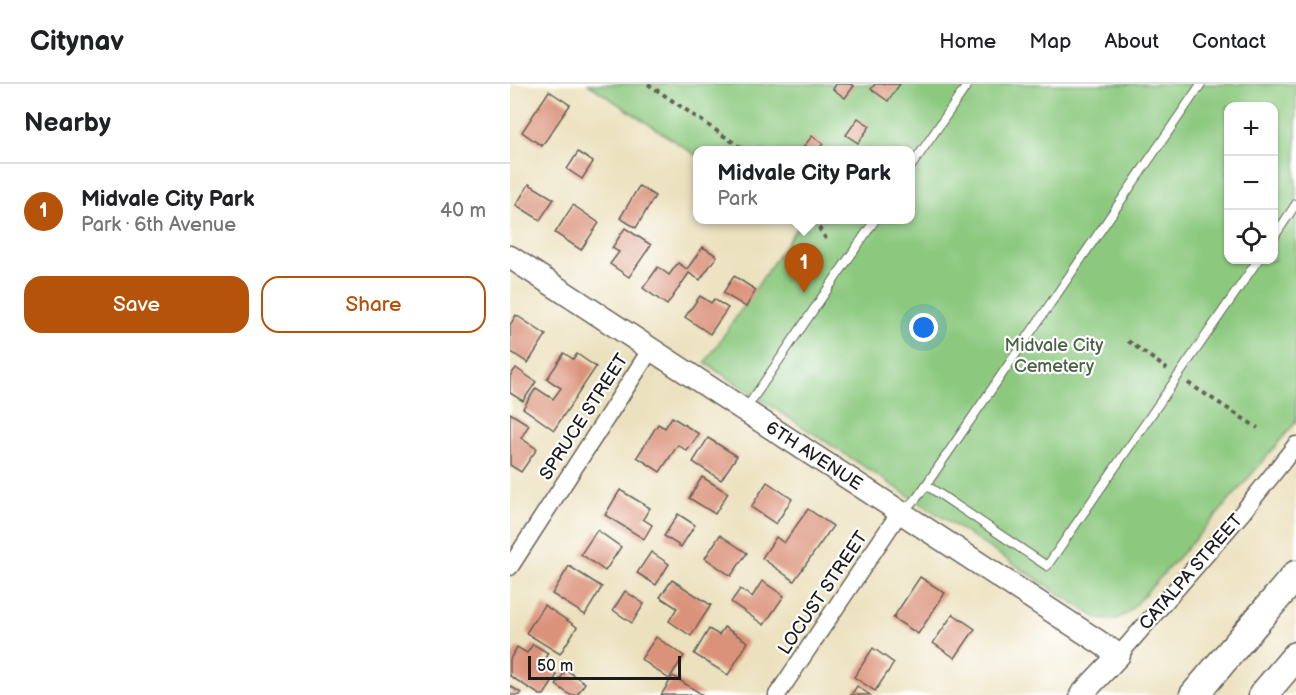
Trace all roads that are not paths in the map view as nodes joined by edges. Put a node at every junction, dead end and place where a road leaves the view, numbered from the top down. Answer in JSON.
{"nodes":[{"id":1,"x":968,"y":84,"type":"edge"},
{"id":2,"x":1201,"y":84,"type":"edge"},
{"id":3,"x":915,"y":161,"type":"edge"},
{"id":4,"x":1296,"y":204,"type":"edge"},
{"id":5,"x":872,"y":224,"type":"edge"},
{"id":6,"x":1278,"y":231,"type":"edge"},
{"id":7,"x":510,"y":257,"type":"edge"},
{"id":8,"x":1255,"y":264,"type":"edge"},
{"id":9,"x":651,"y":349,"type":"junction"},
{"id":10,"x":745,"y":410,"type":"junction"},
{"id":11,"x":1296,"y":445,"type":"edge"},
{"id":12,"x":926,"y":485,"type":"junction"},
{"id":13,"x":900,"y":512,"type":"junction"},
{"id":14,"x":510,"y":567,"type":"edge"},
{"id":15,"x":1296,"y":575,"type":"edge"},
{"id":16,"x":1119,"y":655,"type":"junction"},
{"id":17,"x":1296,"y":656,"type":"edge"},
{"id":18,"x":777,"y":695,"type":"edge"},
{"id":19,"x":1081,"y":695,"type":"edge"},
{"id":20,"x":1194,"y":695,"type":"edge"},
{"id":21,"x":1263,"y":695,"type":"edge"}],
"edges":[{"from":1,"to":3,"type":"lane"},
{"from":2,"to":12,"type":"lane"},
{"from":4,"to":6,"type":"lane"},
{"from":5,"to":10,"type":"lane"},
{"from":7,"to":9,"type":"street","name":"6TH AVENUE"},
{"from":8,"to":12,"type":"lane"},
{"from":9,"to":10,"type":"street","name":"6TH AVENUE"},
{"from":9,"to":14,"type":"street","name":"SPRUCE STREET"},
{"from":10,"to":13,"type":"street","name":"6TH AVENUE"},
{"from":11,"to":16,"type":"street","name":"CATALPA STREET"},
{"from":12,"to":13,"type":"lane"},
{"from":13,"to":16,"type":"street","name":"6TH AVENUE"},
{"from":13,"to":18,"type":"street","name":"LOCUST STREET"},
{"from":15,"to":20,"type":"highway"},
{"from":16,"to":19,"type":"street","name":"CATALPA STREET"},
{"from":17,"to":21,"type":"highway"}]}
